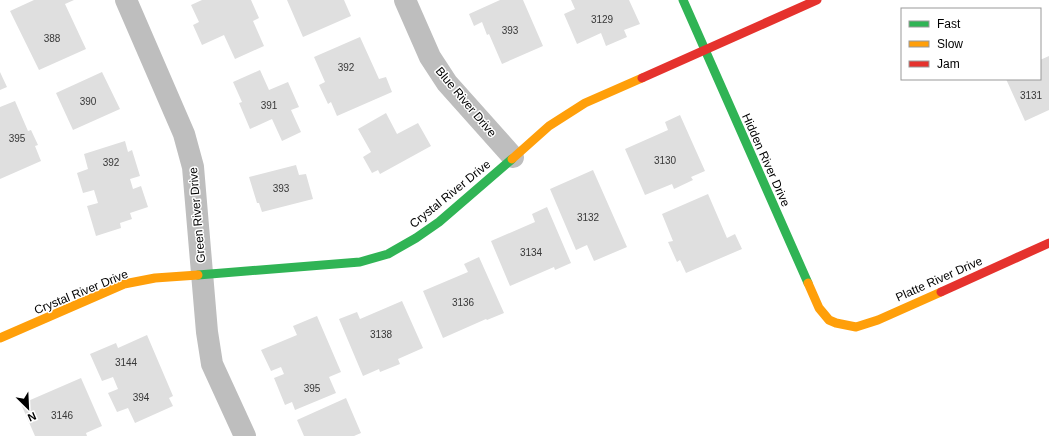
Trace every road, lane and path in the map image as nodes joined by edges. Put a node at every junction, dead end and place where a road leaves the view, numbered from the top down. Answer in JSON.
{"nodes":[{"id":1,"x":126,"y":0,"type":"edge"},
{"id":2,"x":405,"y":0,"type":"edge"},
{"id":3,"x":683,"y":0,"type":"edge"},
{"id":4,"x":817,"y":0,"type":"edge"},
{"id":5,"x":705,"y":50,"type":"junction"},
{"id":6,"x":513,"y":157,"type":"junction"},
{"id":7,"x":1049,"y":242,"type":"edge"},
{"id":8,"x":202,"y":275,"type":"junction"},
{"id":9,"x":836,"y":323,"type":"joint"},
{"id":10,"x":0,"y":338,"type":"edge"},
{"id":11,"x":245,"y":436,"type":"edge"}],
"edges":[{"from":1,"to":8,"type":"street","name":"Green River Drive"},
{"from":2,"to":6,"type":"street","name":"Blue River Drive"},
{"from":3,"to":5,"type":"street","name":"Hidden River Drive"},
{"from":4,"to":5,"type":"street","name":"Crystal River Drive"},
{"from":5,"to":6,"type":"street","name":"Crystal River Drive"},
{"from":5,"to":9,"type":"street","name":"Hidden River Drive"},
{"from":6,"to":8,"type":"street","name":"Crystal River Drive"},
{"from":7,"to":9,"type":"street","name":"Platte River Drive"},
{"from":8,"to":10,"type":"street","name":"Crystal River Drive"},
{"from":8,"to":11,"type":"street","name":"Green River Drive"}]}
